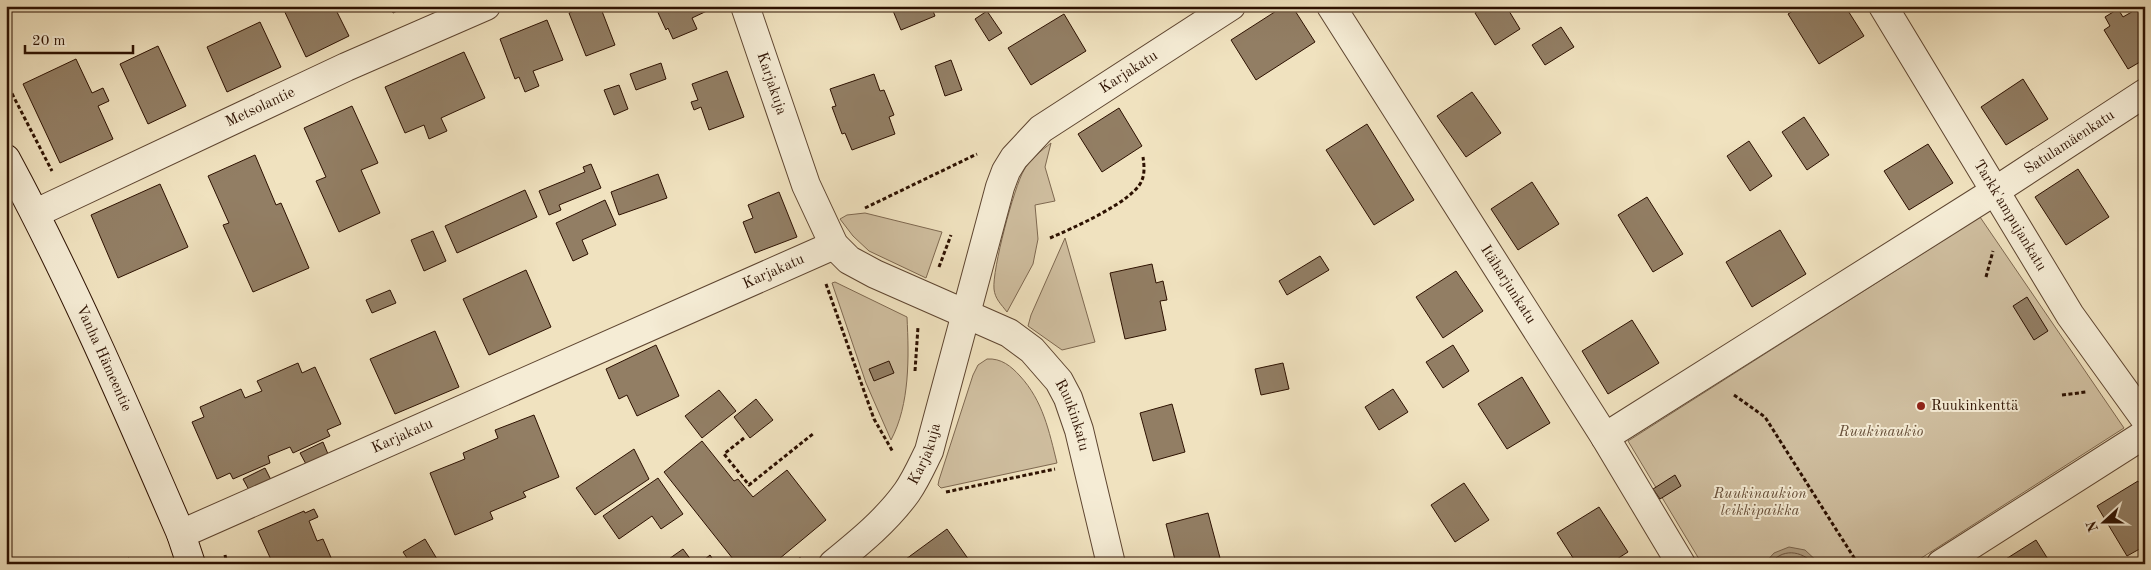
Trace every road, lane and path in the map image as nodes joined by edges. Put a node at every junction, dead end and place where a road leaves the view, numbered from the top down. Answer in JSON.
{"nodes":[{"id":1,"x":486,"y":6,"type":"edge"},
{"id":2,"x":745,"y":6,"type":"edge"},
{"id":3,"x":1232,"y":6,"type":"edge"},
{"id":4,"x":1331,"y":6,"type":"edge"},
{"id":5,"x":1883,"y":6,"type":"edge"},
{"id":6,"x":2145,"y":93,"type":"edge"},
{"id":7,"x":978,"y":154,"type":"dead end"},
{"id":8,"x":1143,"y":157,"type":"dead end"},
{"id":9,"x":6,"y":159,"type":"edge"},
{"id":10,"x":1995,"y":191,"type":"junction"},
{"id":11,"x":865,"y":208,"type":"dead end"},
{"id":12,"x":36,"y":213,"type":"junction"},
{"id":13,"x":1050,"y":238,"type":"dead end"},
{"id":14,"x":834,"y":245,"type":"junction"},
{"id":15,"x":824,"y":278,"type":"dead end"},
{"id":16,"x":966,"y":314,"type":"junction"},
{"id":17,"x":918,"y":324,"type":"dead end"},
{"id":18,"x":915,"y":379,"type":"dead end"},
{"id":19,"x":1698,"y":379,"type":"junction"},
{"id":20,"x":2145,"y":418,"type":"edge"},
{"id":21,"x":814,"y":433,"type":"dead end"},
{"id":22,"x":2145,"y":434,"type":"edge"},
{"id":23,"x":744,"y":438,"type":"dead end"},
{"id":24,"x":1606,"y":438,"type":"junction"},
{"id":25,"x":898,"y":446,"type":"dead end"},
{"id":26,"x":1061,"y":467,"type":"dead end"},
{"id":27,"x":910,"y":488,"type":"junction"},
{"id":28,"x":181,"y":534,"type":"junction"},
{"id":29,"x":802,"y":558,"type":"dead end"},
{"id":30,"x":191,"y":564,"type":"edge"},
{"id":31,"x":794,"y":564,"type":"edge"},
{"id":32,"x":833,"y":564,"type":"edge"},
{"id":33,"x":1111,"y":564,"type":"edge"},
{"id":34,"x":1681,"y":564,"type":"edge"},
{"id":35,"x":1858,"y":564,"type":"edge"},
{"id":36,"x":1941,"y":564,"type":"edge"}],
"edges":[{"from":1,"to":12,"type":"street","name":"Metsolantie"},
{"from":2,"to":14,"type":"street","name":"Karjakuja"},
{"from":3,"to":16,"type":"street","name":"Karjakatu"},
{"from":4,"to":24,"type":"street","name":"Itäharjunkatu"},
{"from":5,"to":10,"type":"street","name":"Tarkk'ampujankatu"},
{"from":6,"to":10,"type":"street","name":"Satulamäenkatu"},
{"from":7,"to":11,"type":"path"},
{"from":8,"to":13,"type":"path"},
{"from":9,"to":12,"type":"street","name":"Vanha Hämeentie"},
{"from":10,"to":19,"type":"street"},
{"from":10,"to":20,"type":"street","name":"Tarkk'ampujankatu"},
{"from":12,"to":28,"type":"street","name":"Vanha Hämeentie"},
{"from":14,"to":16,"type":"street"},
{"from":14,"to":28,"type":"street","name":"Karjakatu"},
{"from":15,"to":25,"type":"path"},
{"from":16,"to":27,"type":"street","name":"Karjakuja"},
{"from":16,"to":33,"type":"street","name":"Ruukinkatu"},
{"from":17,"to":18,"type":"path"},
{"from":19,"to":24,"type":"street"},
{"from":19,"to":35,"type":"path"},
{"from":21,"to":23,"type":"path"},
{"from":22,"to":36,"type":"street"},
{"from":24,"to":34,"type":"street","name":"Itäharjunkatu"},
{"from":26,"to":27,"type":"path"},
{"from":27,"to":32,"type":"street","name":"Karjakuja"},
{"from":28,"to":30,"type":"street","name":"Vanha Hämeentie"},
{"from":29,"to":31,"type":"path"}]}
